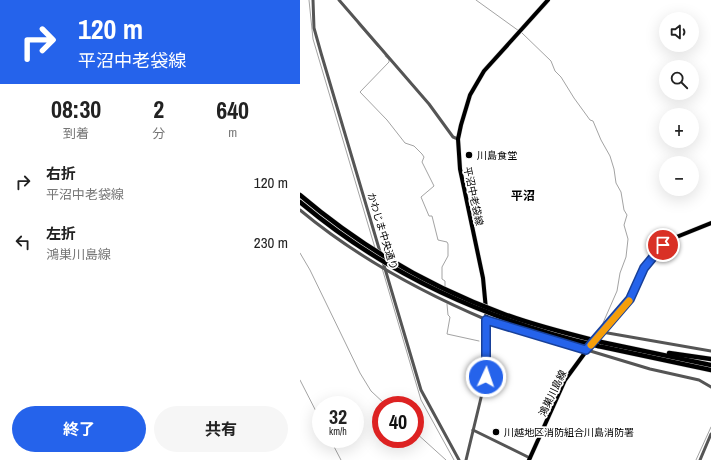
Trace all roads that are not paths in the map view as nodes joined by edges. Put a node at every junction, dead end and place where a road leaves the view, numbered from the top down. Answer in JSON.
{"nodes":[{"id":1,"x":313,"y":0,"type":"edge"},
{"id":2,"x":340,"y":0,"type":"edge"},
{"id":3,"x":548,"y":0,"type":"edge"},
{"id":4,"x":458,"y":139,"type":"junction"},
{"id":5,"x":300,"y":195,"type":"edge"},
{"id":6,"x":300,"y":202,"type":"edge"},
{"id":7,"x":300,"y":210,"type":"edge"},
{"id":8,"x":711,"y":223,"type":"edge"},
{"id":9,"x":386,"y":270,"type":"junction"},
{"id":10,"x":486,"y":320,"type":"junction"},
{"id":11,"x":602,"y":332,"type":"junction"},
{"id":12,"x":600,"y":344,"type":"junction"},
{"id":13,"x":586,"y":350,"type":"junction"},
{"id":14,"x":637,"y":350,"type":"junction"},
{"id":15,"x":711,"y":351,"type":"edge"},
{"id":16,"x":711,"y":359,"type":"edge"},
{"id":17,"x":711,"y":365,"type":"edge"},
{"id":18,"x":711,"y":372,"type":"edge"},
{"id":19,"x":711,"y":387,"type":"edge"},
{"id":20,"x":473,"y":430,"type":"junction"},
{"id":21,"x":711,"y":434,"type":"edge"},
{"id":22,"x":529,"y":459,"type":"edge"},
{"id":23,"x":459,"y":460,"type":"edge"},
{"id":24,"x":466,"y":460,"type":"edge"},
{"id":25,"x":700,"y":460,"type":"edge"}],
"edges":[{"from":1,"to":9,"type":"street","name":"かわじま中央通り"},
{"from":2,"to":4,"type":"street"},
{"from":3,"to":4,"type":"main road","name":"平沼中老袋線"},
{"from":4,"to":10,"type":"main road","name":"平沼中老袋線"},
{"from":5,"to":12,"type":"highway","bridge":true},
{"from":6,"to":12,"type":"highway","bridge":true},
{"from":7,"to":9,"type":"street"},
{"from":8,"to":11,"type":"main road","name":"鴻巣川島線"},
{"from":9,"to":10,"type":"street"},
{"from":9,"to":23,"type":"street","name":"かわじま中央通り"},
{"from":10,"to":13,"type":"main road"},
{"from":10,"to":20,"type":"street"},
{"from":11,"to":13,"type":"main road","name":"鴻巣川島線"},
{"from":11,"to":15,"type":"street"},
{"from":12,"to":14,"type":"highway"},
{"from":12,"to":18,"type":"highway"},
{"from":13,"to":19,"type":"street"},
{"from":13,"to":22,"type":"main road","name":"鴻巣川島線"},
{"from":14,"to":16,"type":"highway"},
{"from":14,"to":17,"type":"highway"},
{"from":20,"to":22,"type":"street"},
{"from":20,"to":24,"type":"street"},
{"from":21,"to":25,"type":"street"}]}
